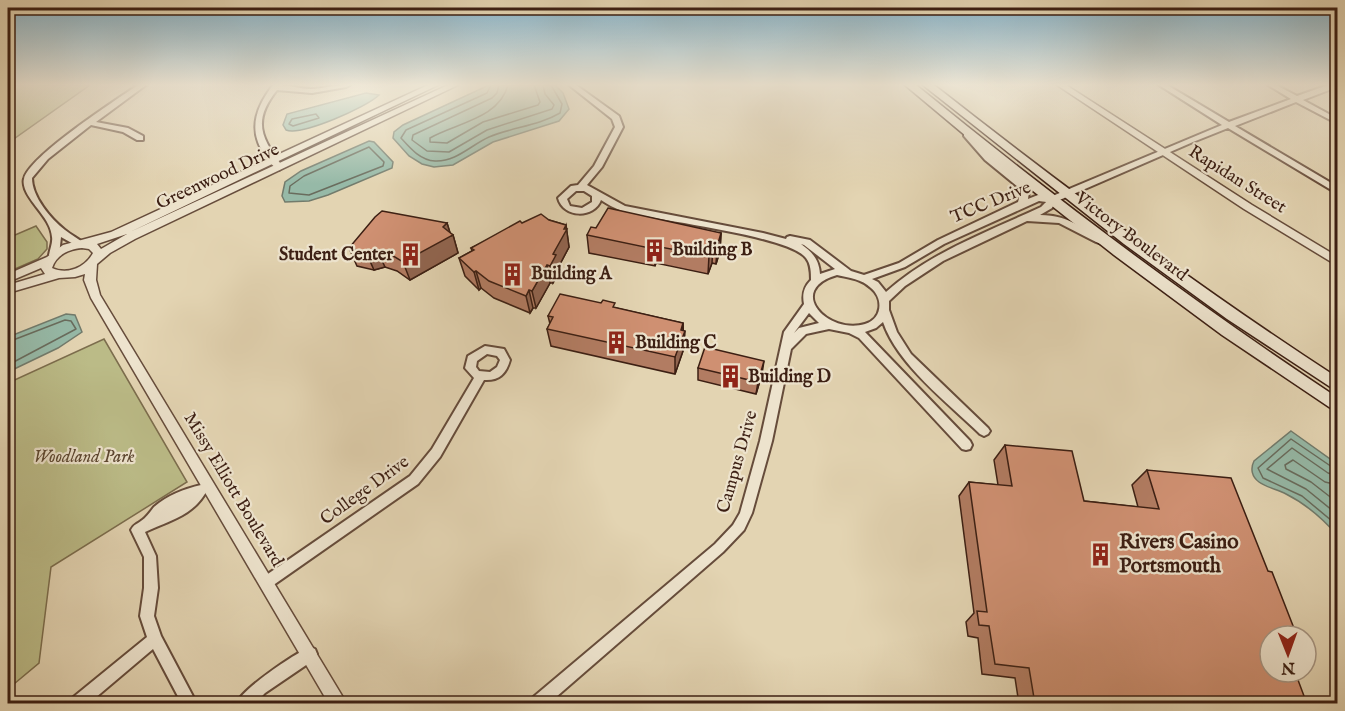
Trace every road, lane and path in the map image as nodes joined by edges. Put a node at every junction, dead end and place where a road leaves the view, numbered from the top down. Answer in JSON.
{"nodes":[{"id":1,"x":97,"y":118,"type":"edge"},
{"id":2,"x":259,"y":118,"type":"edge"},
{"id":3,"x":366,"y":118,"type":"edge"},
{"id":4,"x":378,"y":118,"type":"edge"},
{"id":5,"x":614,"y":118,"type":"edge"},
{"id":6,"x":949,"y":118,"type":"edge"},
{"id":7,"x":970,"y":118,"type":"edge"},
{"id":8,"x":1111,"y":118,"type":"edge"},
{"id":9,"x":1216,"y":118,"type":"edge"},
{"id":10,"x":1245,"y":118,"type":"edge"},
{"id":11,"x":91,"y":123,"type":"junction"},
{"id":12,"x":1227,"y":125,"type":"junction"},
{"id":13,"x":964,"y":131,"type":"junction"},
{"id":14,"x":140,"y":138,"type":"dead end"},
{"id":15,"x":1162,"y":152,"type":"junction"},
{"id":16,"x":275,"y":163,"type":"junction"},
{"id":17,"x":598,"y":167,"type":"junction"},
{"id":18,"x":580,"y":188,"type":"junction"},
{"id":19,"x":1338,"y":191,"type":"edge"},
{"id":20,"x":596,"y":194,"type":"junction"},
{"id":21,"x":1066,"y":194,"type":"junction"},
{"id":22,"x":1051,"y":200,"type":"junction"},
{"id":23,"x":1022,"y":204,"type":"junction"},
{"id":24,"x":589,"y":208,"type":"junction"},
{"id":25,"x":623,"y":208,"type":"junction"},
{"id":26,"x":1026,"y":218,"type":"junction"},
{"id":27,"x":53,"y":226,"type":"junction"},
{"id":28,"x":763,"y":236,"type":"junction"},
{"id":29,"x":1104,"y":242,"type":"junction"},
{"id":30,"x":83,"y":244,"type":"junction"},
{"id":31,"x":53,"y":257,"type":"junction"},
{"id":32,"x":94,"y":261,"type":"junction"},
{"id":33,"x":1338,"y":262,"type":"edge"},
{"id":34,"x":847,"y":273,"type":"junction"},
{"id":35,"x":59,"y":275,"type":"junction"},
{"id":36,"x":8,"y":278,"type":"edge"},
{"id":37,"x":866,"y":278,"type":"junction"},
{"id":38,"x":816,"y":280,"type":"junction"},
{"id":39,"x":8,"y":289,"type":"edge"},
{"id":40,"x":95,"y":295,"type":"junction"},
{"id":41,"x":885,"y":298,"type":"junction"},
{"id":42,"x":809,"y":304,"type":"junction"},
{"id":43,"x":885,"y":312,"type":"junction"},
{"id":44,"x":829,"y":324,"type":"junction"},
{"id":45,"x":851,"y":330,"type":"junction"},
{"id":46,"x":788,"y":346,"type":"junction"},
{"id":47,"x":480,"y":377,"type":"dead end"},
{"id":48,"x":1338,"y":386,"type":"edge"},
{"id":49,"x":1338,"y":407,"type":"edge"},
{"id":50,"x":984,"y":431,"type":"dead end"},
{"id":51,"x":966,"y":445,"type":"dead end"},
{"id":52,"x":205,"y":488,"type":"junction"},
{"id":53,"x":267,"y":582,"type":"junction"},
{"id":54,"x":155,"y":639,"type":"junction"},
{"id":55,"x":310,"y":654,"type":"junction"},
{"id":56,"x":76,"y":704,"type":"edge"},
{"id":57,"x":190,"y":704,"type":"edge"},
{"id":58,"x":243,"y":704,"type":"edge"},
{"id":59,"x":339,"y":704,"type":"edge"},
{"id":60,"x":536,"y":704,"type":"edge"}],
"edges":[{"from":1,"to":11,"type":"street"},
{"from":2,"to":16,"type":"street"},
{"from":3,"to":16,"type":"street","name":"Greenwood Drive"},
{"from":4,"to":16,"type":"street","name":"Greenwood Drive"},
{"from":5,"to":17,"type":"street"},
{"from":6,"to":13,"type":"main road","name":"Victory Boulevard"},
{"from":7,"to":21,"type":"main road","name":"Victory Boulevard"},
{"from":8,"to":15,"type":"street","name":"Rapidan Street"},
{"from":9,"to":12,"type":"street"},
{"from":10,"to":12,"type":"street"},
{"from":11,"to":14,"type":"street"},
{"from":11,"to":27,"type":"street"},
{"from":12,"to":15,"type":"street"},
{"from":12,"to":19,"type":"street"},
{"from":13,"to":22,"type":"main road","name":"Victory Boulevard"},
{"from":13,"to":23,"type":"street"},
{"from":15,"to":21,"type":"street"},
{"from":15,"to":33,"type":"street","name":"Rapidan Street"},
{"from":16,"to":30,"type":"street","name":"Greenwood Drive"},
{"from":16,"to":32,"type":"street","name":"Greenwood Drive"},
{"from":17,"to":18,"type":"street"},
{"from":17,"to":20,"type":"street"},
{"from":18,"to":20,"type":"street"},
{"from":18,"to":24,"type":"street"},
{"from":20,"to":24,"type":"street"},
{"from":20,"to":25,"type":"street"},
{"from":21,"to":22,"type":"street"},
{"from":21,"to":48,"type":"main road","name":"Victory Boulevard"},
{"from":22,"to":23,"type":"street","name":"TCC Drive"},
{"from":22,"to":26,"type":"street","name":"TCC Drive"},
{"from":22,"to":29,"type":"main road","name":"Victory Boulevard"},
{"from":23,"to":37,"type":"street","name":"TCC Drive"},
{"from":24,"to":25,"type":"street"},
{"from":25,"to":28,"type":"street"},
{"from":26,"to":29,"type":"street"},
{"from":26,"to":41,"type":"street","name":"TCC Drive"},
{"from":27,"to":30,"type":"street"},
{"from":27,"to":31,"type":"street"},
{"from":28,"to":34,"type":"street"},
{"from":28,"to":38,"type":"street"},
{"from":29,"to":49,"type":"main road","name":"Victory Boulevard"},
{"from":30,"to":31,"type":"street","name":"Greenwood Drive"},
{"from":30,"to":32,"type":"street"},
{"from":31,"to":35,"type":"street"},
{"from":31,"to":36,"type":"street"},
{"from":32,"to":35,"type":"street","name":"Greenwood Drive"},
{"from":32,"to":40,"type":"street","name":"Missy Elliott Boulevard"},
{"from":34,"to":37,"type":"street"},
{"from":34,"to":38,"type":"street"},
{"from":35,"to":39,"type":"street"},
{"from":35,"to":40,"type":"street","name":"Missy Elliott Boulevard"},
{"from":37,"to":41,"type":"street"},
{"from":38,"to":42,"type":"street"},
{"from":40,"to":52,"type":"street","name":"Missy Elliott Boulevard"},
{"from":41,"to":43,"type":"street"},
{"from":42,"to":44,"type":"street"},
{"from":42,"to":46,"type":"street","name":"Campus Drive"},
{"from":43,"to":45,"type":"street"},
{"from":43,"to":50,"type":"street"},
{"from":44,"to":45,"type":"street"},
{"from":44,"to":46,"type":"street"},
{"from":45,"to":51,"type":"street"},
{"from":46,"to":60,"type":"street","name":"Campus Drive"},
{"from":47,"to":53,"type":"street","name":"College Drive"},
{"from":52,"to":53,"type":"street","name":"Missy Elliott Boulevard"},
{"from":52,"to":54,"type":"street"},
{"from":53,"to":55,"type":"street","name":"Missy Elliott Boulevard"},
{"from":54,"to":56,"type":"street"},
{"from":54,"to":57,"type":"street"},
{"from":55,"to":58,"type":"street"},
{"from":55,"to":59,"type":"street","name":"Missy Elliott Boulevard"}]}
